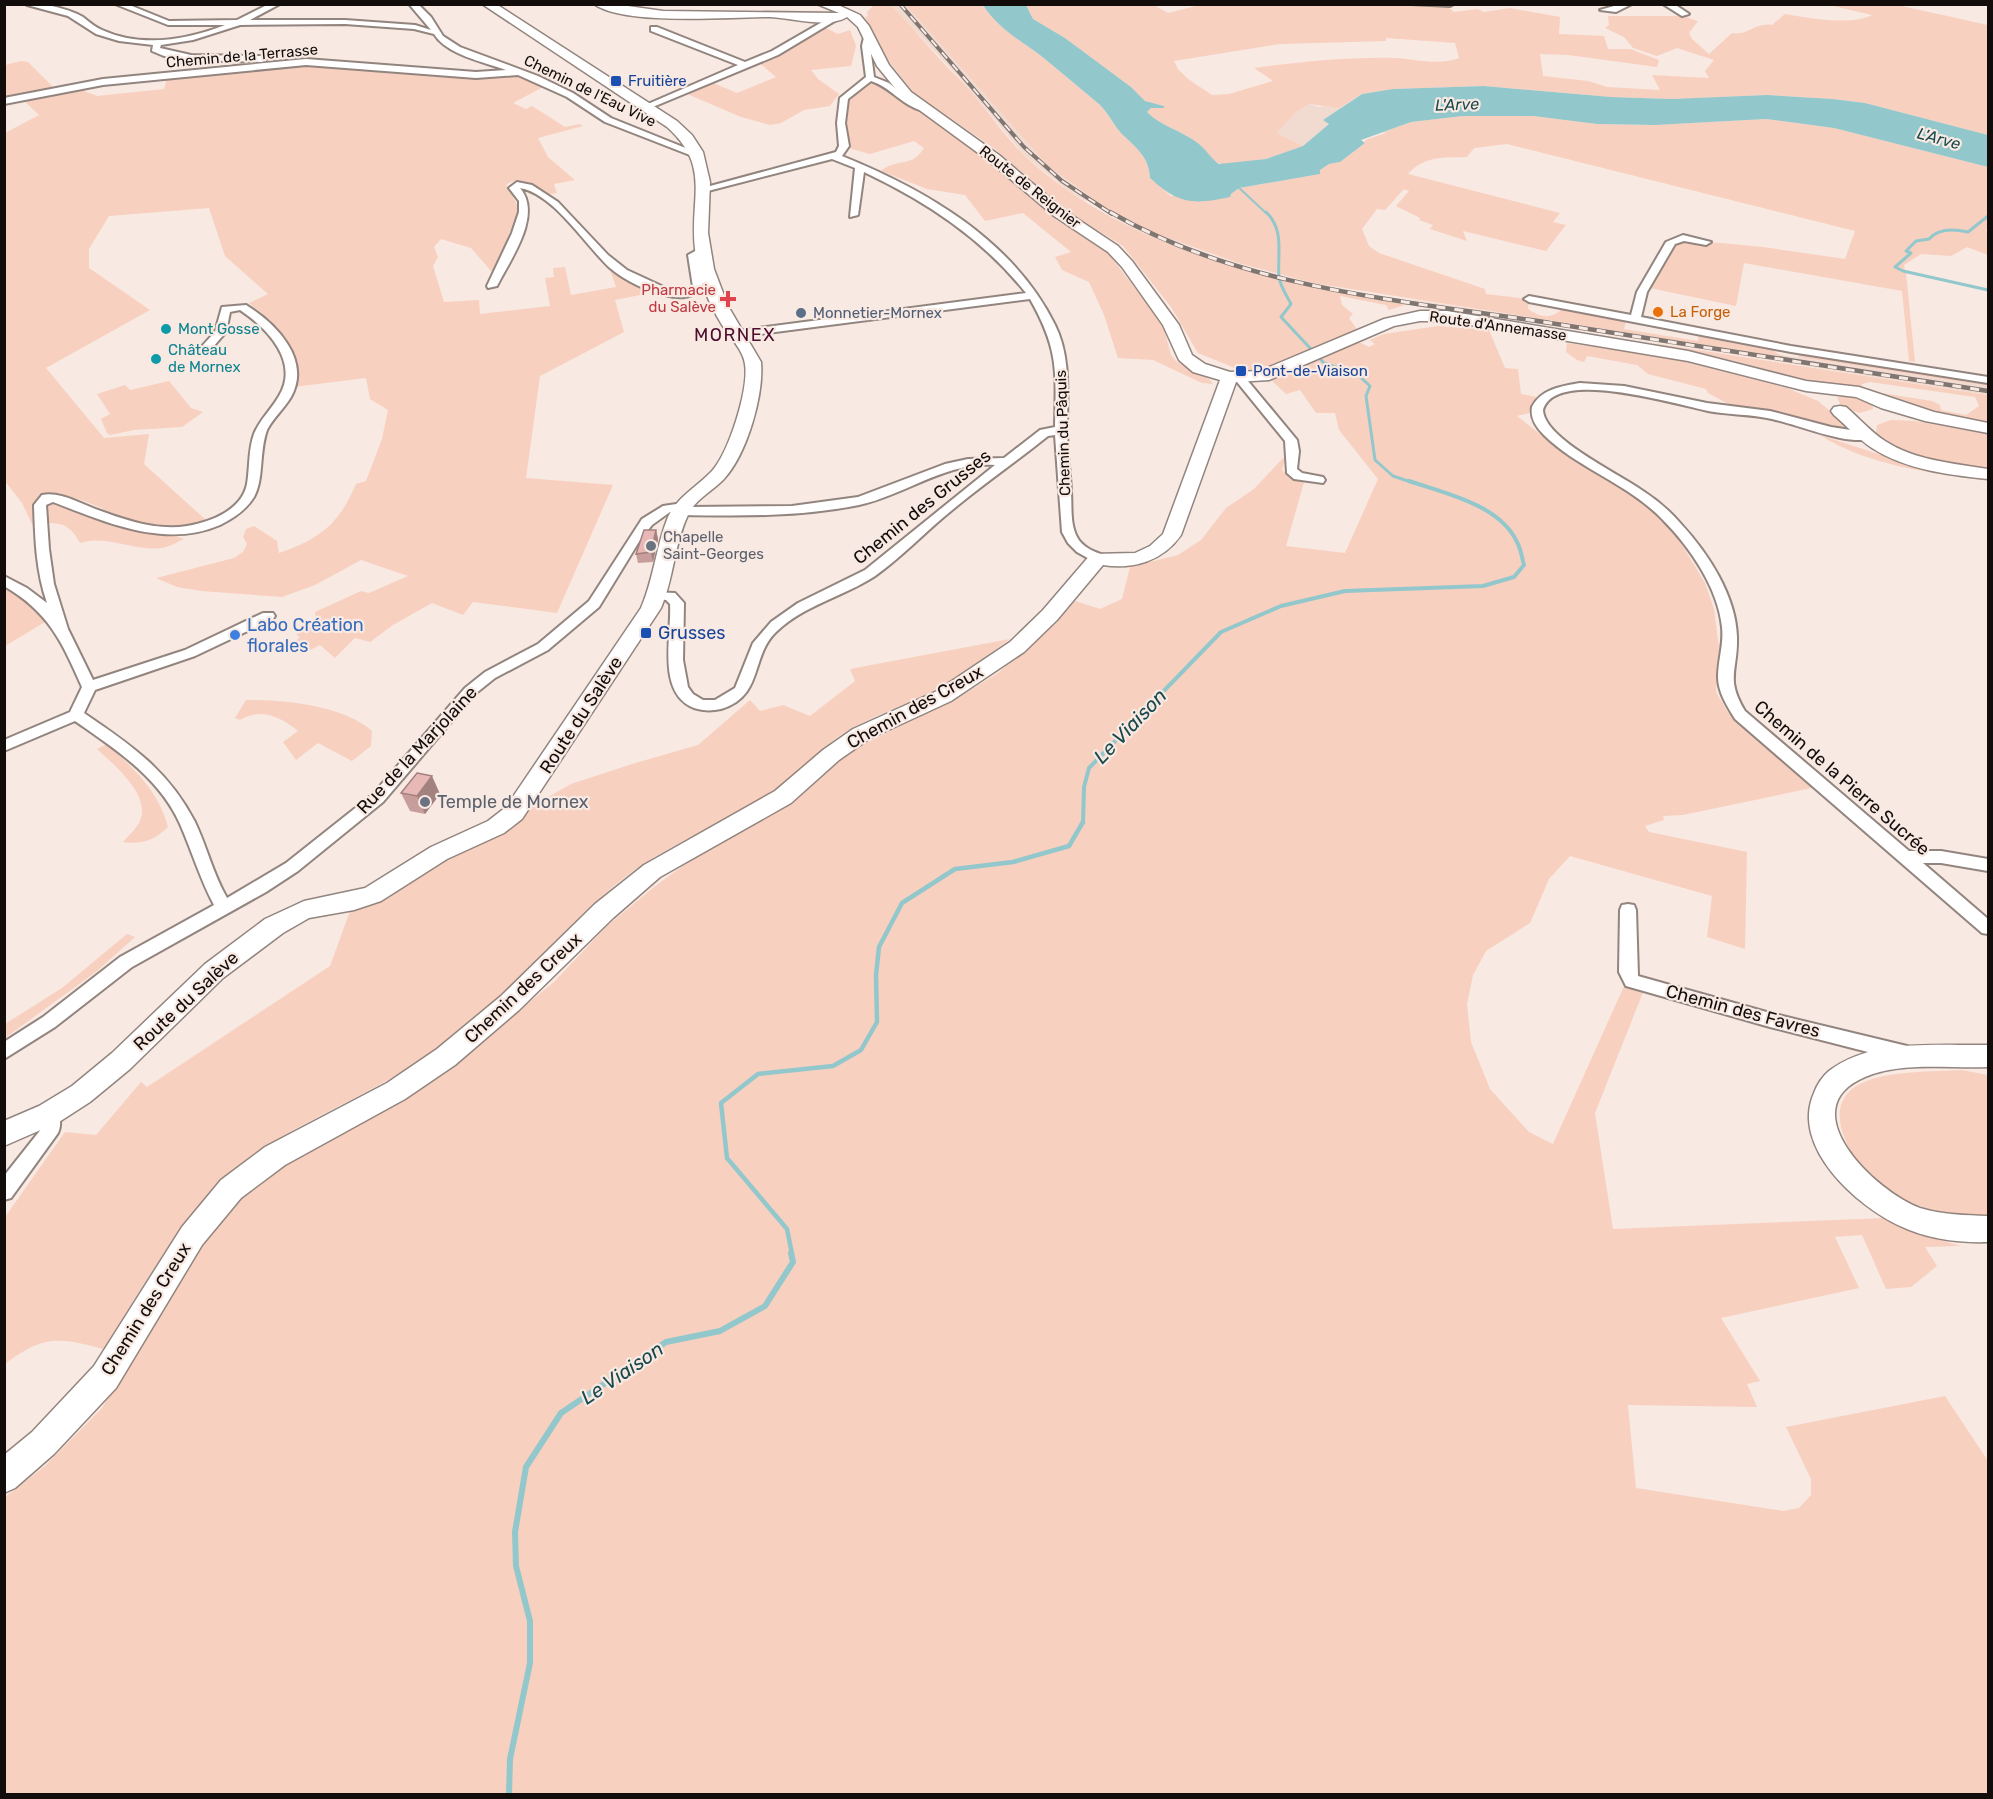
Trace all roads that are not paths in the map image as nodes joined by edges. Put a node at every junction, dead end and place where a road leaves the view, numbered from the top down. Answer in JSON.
{"nodes":[{"id":1,"x":119,"y":4,"type":"edge"},
{"id":2,"x":276,"y":4,"type":"edge"},
{"id":3,"x":413,"y":4,"type":"edge"},
{"id":4,"x":431,"y":4,"type":"edge"},
{"id":5,"x":487,"y":4,"type":"edge"},
{"id":6,"x":599,"y":4,"type":"edge"},
{"id":7,"x":822,"y":4,"type":"edge"},
{"id":8,"x":1415,"y":4,"type":"edge"},
{"id":9,"x":1450,"y":4,"type":"edge"},
{"id":10,"x":1628,"y":4,"type":"edge"},
{"id":11,"x":1667,"y":4,"type":"edge"},
{"id":12,"x":31,"y":5,"type":"edge"},
{"id":13,"x":1604,"y":10,"type":"dead end"},
{"id":14,"x":845,"y":15,"type":"junction"},
{"id":15,"x":1686,"y":15,"type":"dead end"},
{"id":16,"x":428,"y":19,"type":"junction"},
{"id":17,"x":239,"y":23,"type":"junction"},
{"id":18,"x":654,"y":29,"type":"dead end"},
{"id":19,"x":436,"y":32,"type":"junction"},
{"id":20,"x":868,"y":35,"type":"junction"},
{"id":21,"x":158,"y":42,"type":"junction"},
{"id":22,"x":278,"y":65,"type":"junction"},
{"id":23,"x":745,"y":65,"type":"junction"},
{"id":24,"x":518,"y":72,"type":"junction"},
{"id":25,"x":870,"y":78,"type":"junction"},
{"id":26,"x":4,"y":100,"type":"edge"},
{"id":27,"x":923,"y":108,"type":"junction"},
{"id":28,"x":640,"y":110,"type":"junction"},
{"id":29,"x":614,"y":122,"type":"junction"},
{"id":30,"x":698,"y":155,"type":"junction"},
{"id":31,"x":833,"y":156,"type":"junction"},
{"id":32,"x":860,"y":166,"type":"junction"},
{"id":33,"x":704,"y":189,"type":"junction"},
{"id":34,"x":854,"y":215,"type":"dead end"},
{"id":35,"x":1706,"y":242,"type":"dead end"},
{"id":36,"x":702,"y":251,"type":"junction"},
{"id":37,"x":492,"y":286,"type":"dead end"},
{"id":38,"x":1031,"y":296,"type":"junction"},
{"id":39,"x":1529,"y":299,"type":"dead end"},
{"id":40,"x":1635,"y":320,"type":"junction"},
{"id":41,"x":736,"y":334,"type":"junction"},
{"id":42,"x":209,"y":345,"type":"dead end"},
{"id":43,"x":1234,"y":377,"type":"junction"},
{"id":44,"x":1989,"y":380,"type":"edge"},
{"id":45,"x":1836,"y":402,"type":"junction"},
{"id":46,"x":1875,"y":411,"type":"junction"},
{"id":47,"x":1989,"y":428,"type":"edge"},
{"id":48,"x":1061,"y":429,"type":"junction"},
{"id":49,"x":1867,"y":436,"type":"junction"},
{"id":50,"x":1007,"y":462,"type":"junction"},
{"id":51,"x":1989,"y":474,"type":"edge"},
{"id":52,"x":1319,"y":480,"type":"dead end"},
{"id":53,"x":682,"y":509,"type":"junction"},
{"id":54,"x":1098,"y":558,"type":"junction"},
{"id":55,"x":4,"y":580,"type":"edge"},
{"id":56,"x":657,"y":595,"type":"junction"},
{"id":57,"x":268,"y":616,"type":"dead end"},
{"id":58,"x":62,"y":627,"type":"junction"},
{"id":59,"x":89,"y":687,"type":"junction"},
{"id":60,"x":76,"y":715,"type":"junction"},
{"id":61,"x":4,"y":746,"type":"edge"},
{"id":62,"x":1907,"y":857,"type":"junction"},
{"id":63,"x":1989,"y":865,"type":"edge"},
{"id":64,"x":224,"y":908,"type":"junction"},
{"id":65,"x":1628,"y":910,"type":"dead end"},
{"id":66,"x":1989,"y":928,"type":"edge"},
{"id":67,"x":4,"y":1052,"type":"edge"},
{"id":68,"x":1923,"y":1058,"type":"junction"},
{"id":69,"x":1985,"y":1058,"type":"edge"},
{"id":70,"x":49,"y":1114,"type":"junction"},
{"id":71,"x":4,"y":1134,"type":"edge"},
{"id":72,"x":4,"y":1192,"type":"edge"},
{"id":73,"x":1989,"y":1229,"type":"edge"},
{"id":74,"x":4,"y":1477,"type":"edge"}],
"edges":[{"from":1,"to":17,"type":"street"},
{"from":2,"to":17,"type":"street"},
{"from":3,"to":16,"type":"street","name":"Chemin de l'Eau Vive"},
{"from":4,"to":16,"type":"street"},
{"from":5,"to":28,"type":"main road"},
{"from":6,"to":14,"type":"main road"},
{"from":7,"to":14,"type":"main road","name":"Route de Reignier"},
{"from":8,"to":9,"type":"street"},
{"from":10,"to":13,"type":"street"},
{"from":11,"to":15,"type":"street"},
{"from":12,"to":21,"type":"street"},
{"from":14,"to":20,"type":"main road","name":"Route de Reignier"},
{"from":14,"to":23,"type":"street"},
{"from":16,"to":19,"type":"street","name":"Chemin de l'Eau Vive"},
{"from":17,"to":19,"type":"street"},
{"from":17,"to":21,"type":"street"},
{"from":18,"to":23,"type":"street"},
{"from":19,"to":24,"type":"street","name":"Chemin de l'Eau Vive"},
{"from":20,"to":25,"type":"street"},
{"from":20,"to":27,"type":"main road","name":"Route de Reignier"},
{"from":21,"to":22,"type":"street"},
{"from":22,"to":24,"type":"street","name":"Chemin de la Terrasse"},
{"from":22,"to":26,"type":"street","name":"Chemin de la Terrasse"},
{"from":23,"to":28,"type":"street"},
{"from":24,"to":29,"type":"street","name":"Chemin de l'Eau Vive"},
{"from":25,"to":27,"type":"street"},
{"from":25,"to":31,"type":"street"},
{"from":27,"to":43,"type":"main road","name":"Route de Reignier"},
{"from":28,"to":29,"type":"street"},
{"from":28,"to":30,"type":"main road"},
{"from":29,"to":30,"type":"street","name":"Chemin de l'Eau Vive"},
{"from":30,"to":33,"type":"main road"},
{"from":31,"to":32,"type":"street","name":"Chemin du Pâquis"},
{"from":31,"to":33,"type":"street"},
{"from":32,"to":34,"type":"street"},
{"from":32,"to":38,"type":"street","name":"Chemin du Pâquis"},
{"from":33,"to":36,"type":"main road"},
{"from":35,"to":40,"type":"street"},
{"from":36,"to":37,"type":"street"},
{"from":36,"to":41,"type":"main road"},
{"from":38,"to":41,"type":"street"},
{"from":38,"to":48,"type":"street","name":"Chemin du Pâquis"},
{"from":39,"to":40,"type":"street","name":"Route d'Annemasse"},
{"from":40,"to":44,"type":"street","name":"Route d'Annemasse"},
{"from":41,"to":53,"type":"main road"},
{"from":42,"to":58,"type":"street"},
{"from":43,"to":45,"type":"main road","name":"Route d'Annemasse"},
{"from":43,"to":52,"type":"street"},
{"from":43,"to":54,"type":"main road"},
{"from":45,"to":46,"type":"main road","name":"Route d'Annemasse"},
{"from":45,"to":46,"type":"main road","name":"Route d'Annemasse"},
{"from":45,"to":49,"type":"main road"},
{"from":46,"to":47,"type":"main road","name":"Route d'Annemasse"},
{"from":46,"to":49,"type":"main road"},
{"from":48,"to":50,"type":"street","name":"Chemin des Grusses"},
{"from":48,"to":54,"type":"street","name":"Chemin du Pâquis"},
{"from":49,"to":51,"type":"main road"},
{"from":49,"to":62,"type":"street","name":"Chemin de la Pierre Sucrée"},
{"from":50,"to":53,"type":"street","name":"Rue de la Marjolaine"},
{"from":50,"to":56,"type":"street","name":"Chemin des Grusses"},
{"from":53,"to":56,"type":"main road","name":"Route du Salève"},
{"from":53,"to":64,"type":"street","name":"Rue de la Marjolaine"},
{"from":54,"to":74,"type":"main road","name":"Chemin des Creux"},
{"from":55,"to":58,"type":"street"},
{"from":56,"to":70,"type":"main road","name":"Route du Salève"},
{"from":57,"to":59,"type":"street"},
{"from":58,"to":59,"type":"street"},
{"from":59,"to":60,"type":"street"},
{"from":60,"to":61,"type":"street"},
{"from":60,"to":64,"type":"street"},
{"from":62,"to":63,"type":"street"},
{"from":62,"to":66,"type":"street","name":"Chemin de la Pierre Sucrée"},
{"from":64,"to":67,"type":"street","name":"Rue de la Marjolaine"},
{"from":65,"to":68,"type":"street","name":"Chemin des Favres"},
{"from":68,"to":69,"type":"main road"},
{"from":68,"to":73,"type":"main road"},
{"from":70,"to":71,"type":"main road","name":"Route du Salève"},
{"from":70,"to":72,"type":"street"}]}
